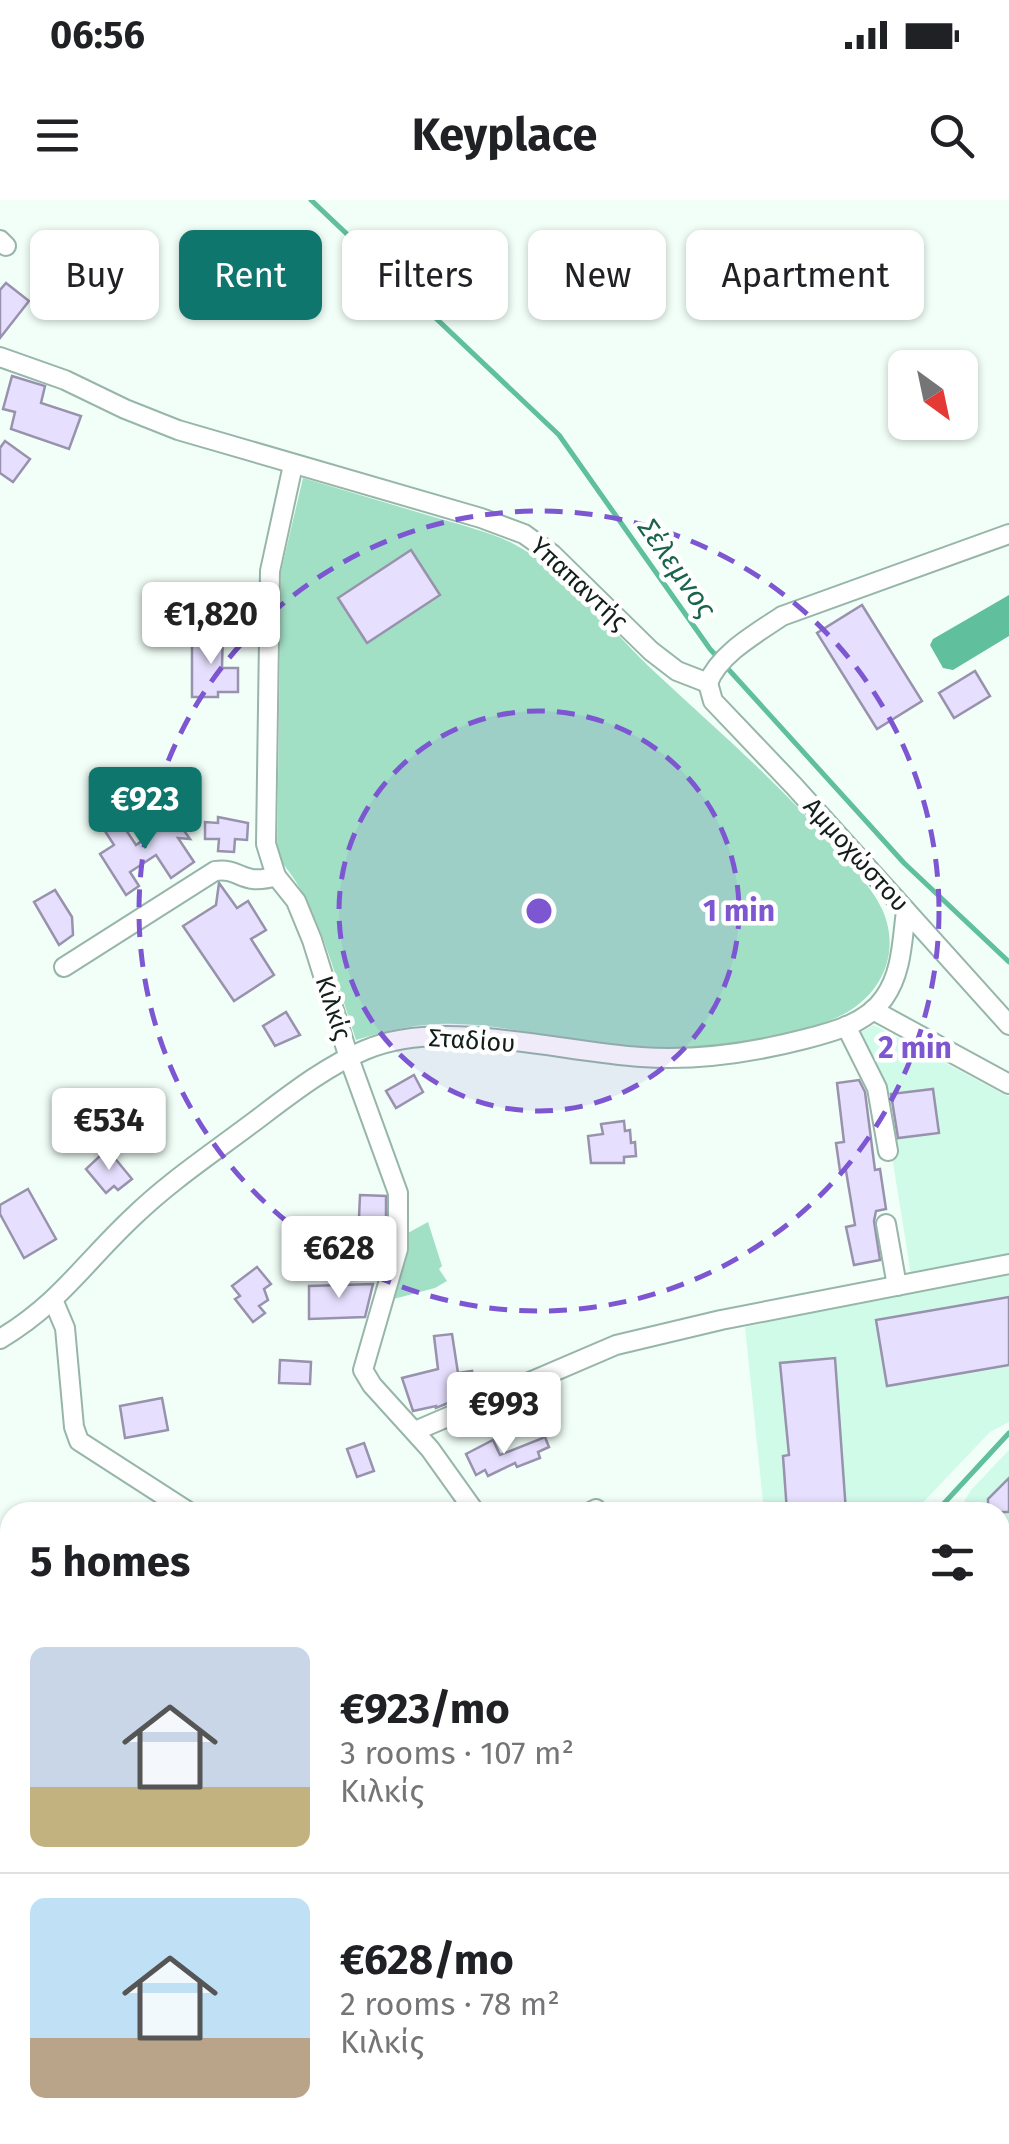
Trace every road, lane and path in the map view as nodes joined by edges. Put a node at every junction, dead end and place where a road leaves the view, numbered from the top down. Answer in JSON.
{"nodes":[{"id":1,"x":0,"y":357,"type":"edge"},
{"id":2,"x":294,"y":465,"type":"junction"},
{"id":3,"x":1009,"y":534,"type":"edge"},
{"id":4,"x":710,"y":677,"type":"junction"},
{"id":5,"x":276,"y":876,"type":"junction"},
{"id":6,"x":906,"y":912,"type":"junction"},
{"id":7,"x":64,"y":967,"type":"dead end"},
{"id":8,"x":873,"y":1010,"type":"junction"},
{"id":9,"x":1009,"y":1025,"type":"edge"},
{"id":10,"x":846,"y":1026,"type":"junction"},
{"id":11,"x":348,"y":1058,"type":"junction"},
{"id":12,"x":1009,"y":1084,"type":"edge"},
{"id":13,"x":888,"y":1152,"type":"dead end"},
{"id":14,"x":886,"y":1224,"type":"dead end"},
{"id":15,"x":1009,"y":1264,"type":"edge"},
{"id":16,"x":897,"y":1286,"type":"junction"},
{"id":17,"x":54,"y":1302,"type":"junction"},
{"id":18,"x":0,"y":1339,"type":"edge"},
{"id":19,"x":415,"y":1431,"type":"junction"},
{"id":20,"x":174,"y":1502,"type":"edge"},
{"id":21,"x":468,"y":1502,"type":"edge"}],
"edges":[{"from":1,"to":2,"type":"street","name":"Υπαπαντής"},
{"from":2,"to":4,"type":"street","name":"Υπαπαντής"},
{"from":2,"to":5,"type":"street","name":"Κιλκίς"},
{"from":3,"to":4,"type":"street"},
{"from":4,"to":6,"type":"street","name":"Αμμοχώστου"},
{"from":5,"to":7,"type":"street"},
{"from":5,"to":11,"type":"street","name":"Κιλκίς"},
{"from":6,"to":8,"type":"street","name":"Σταδίου"},
{"from":6,"to":9,"type":"street","name":"Αμμοχώστου"},
{"from":8,"to":10,"type":"street","name":"Σταδίου"},
{"from":8,"to":12,"type":"street"},
{"from":10,"to":11,"type":"street","name":"Σταδίου"},
{"from":10,"to":13,"type":"street"},
{"from":11,"to":17,"type":"street","name":"Σταδίου"},
{"from":11,"to":19,"type":"street","name":"Κιλκίς"},
{"from":14,"to":16,"type":"street"},
{"from":15,"to":16,"type":"street"},
{"from":16,"to":19,"type":"street"},
{"from":17,"to":18,"type":"street","name":"Σταδίου"},
{"from":17,"to":20,"type":"street"},
{"from":19,"to":21,"type":"street","name":"Κιλκίς"}]}
